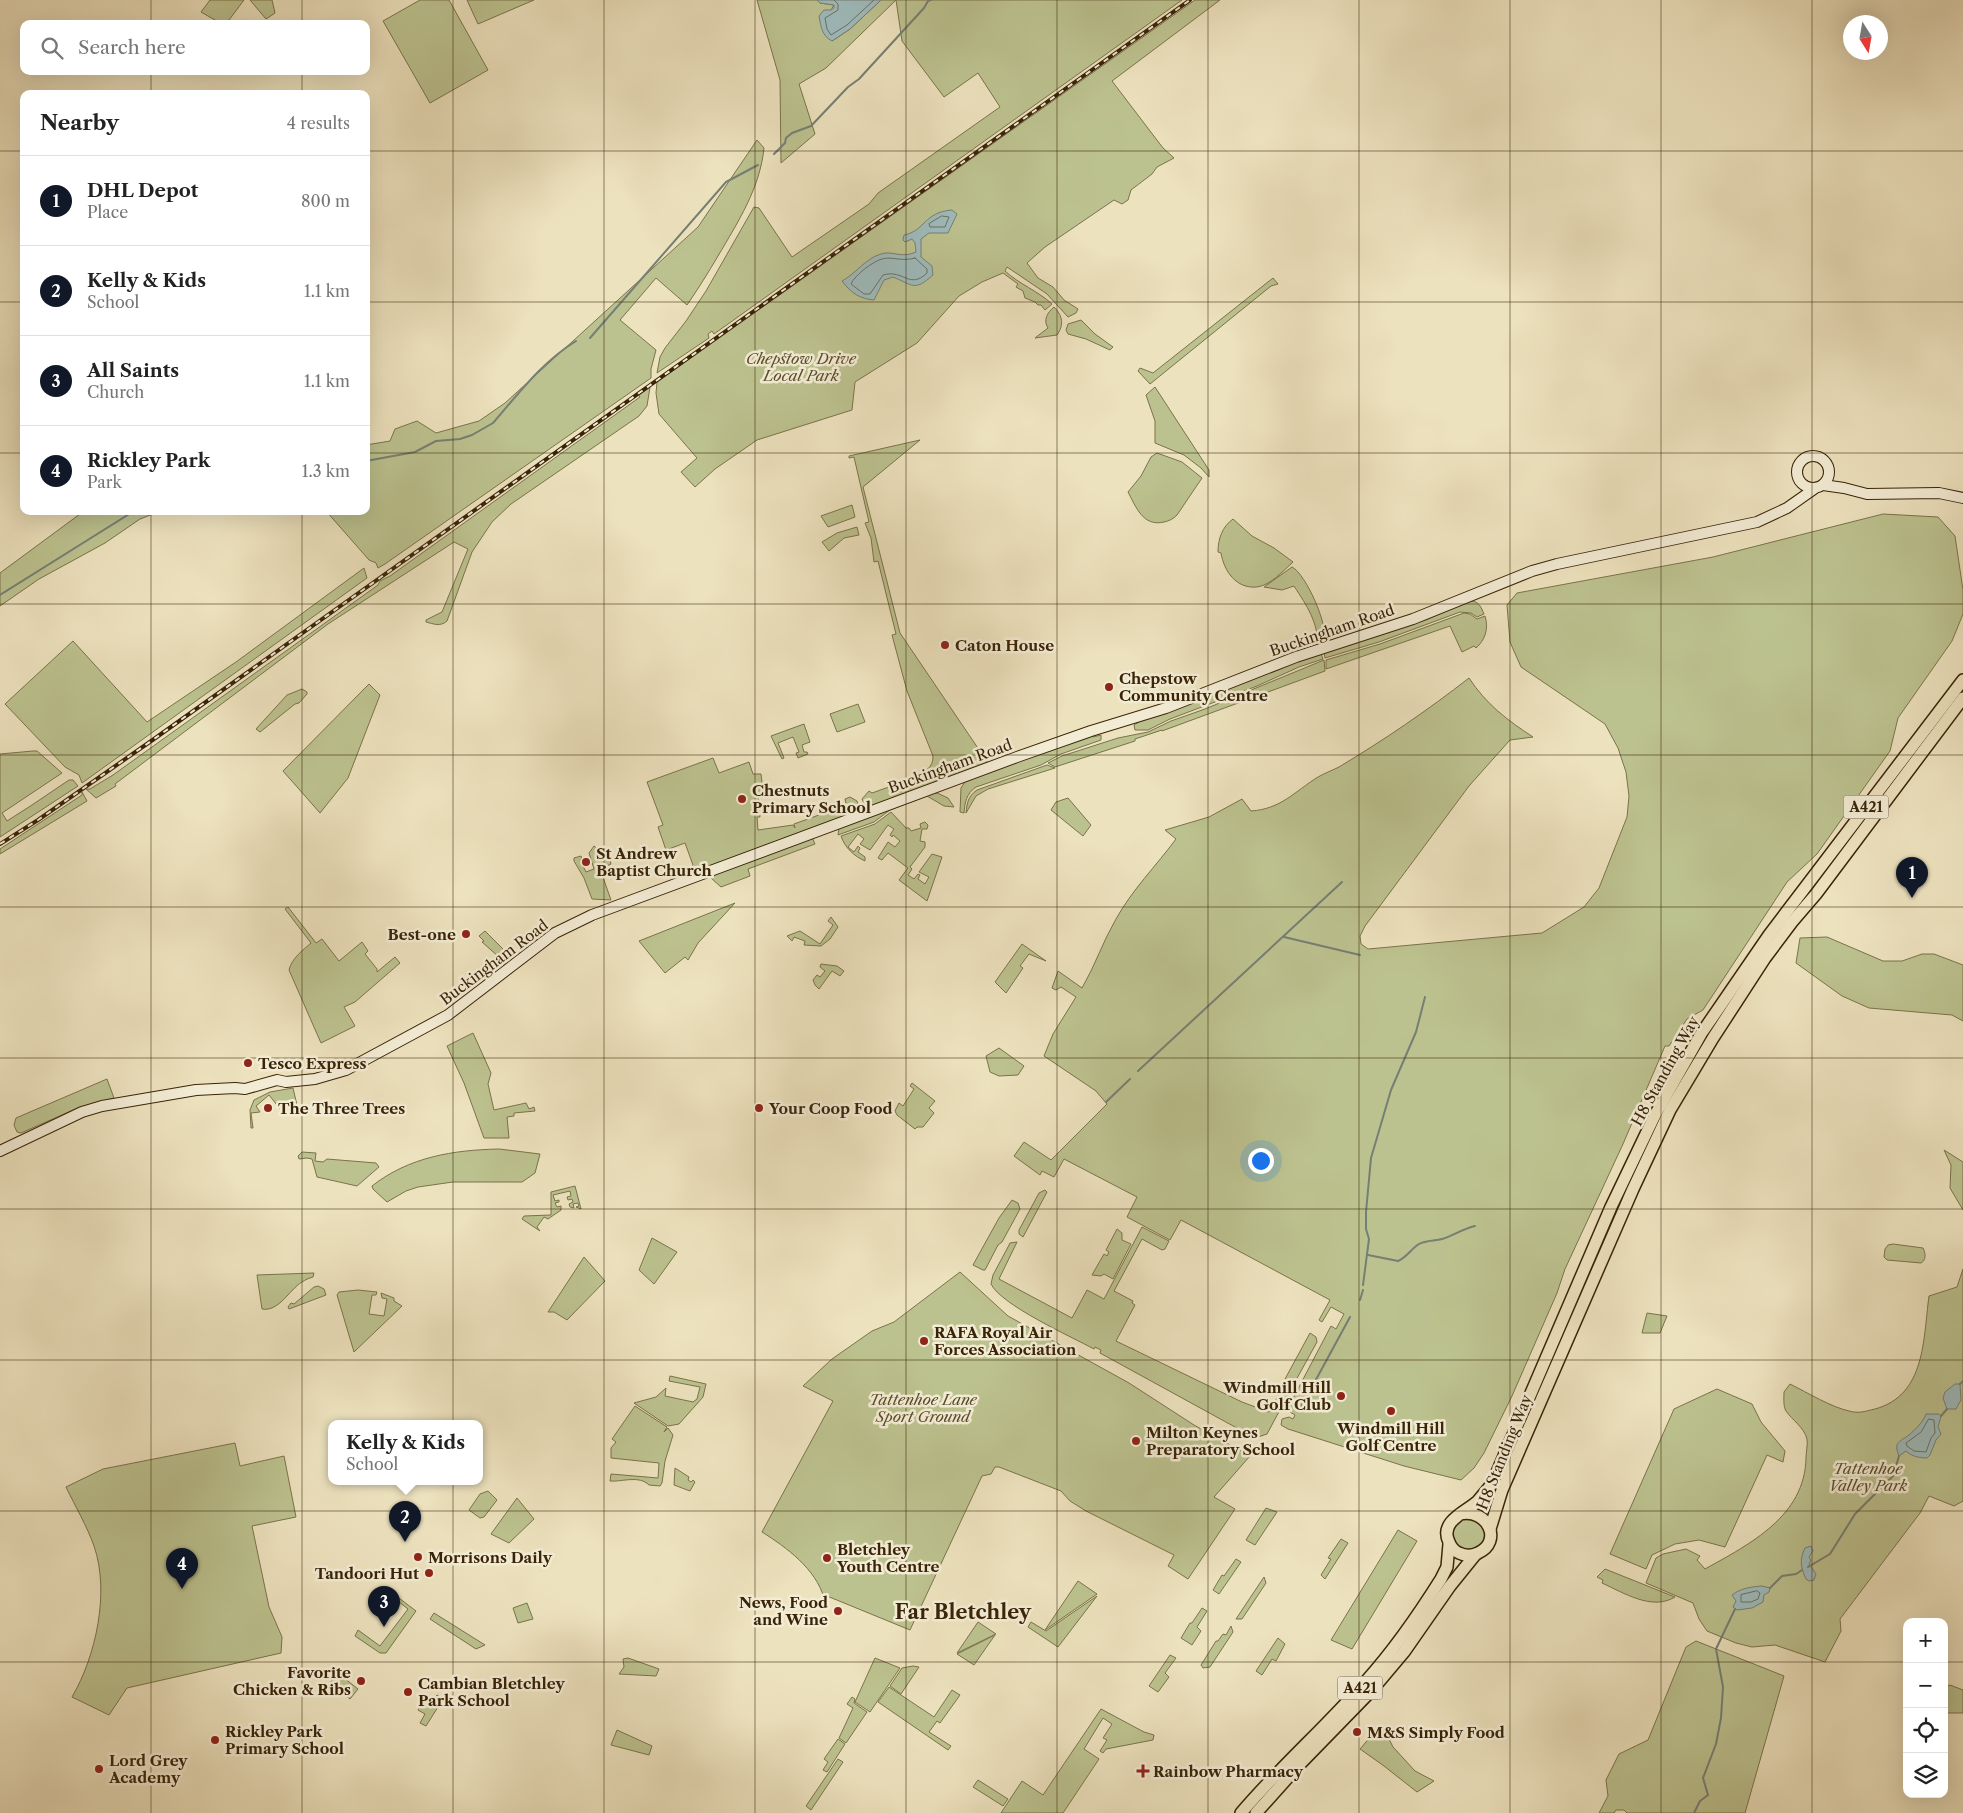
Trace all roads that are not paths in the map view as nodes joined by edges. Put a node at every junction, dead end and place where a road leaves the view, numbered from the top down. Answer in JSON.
{"nodes":[{"id":1,"x":1830,"y":471,"type":"junction"},
{"id":2,"x":1800,"y":483,"type":"junction"},
{"id":3,"x":1819,"y":487,"type":"junction"},
{"id":4,"x":1844,"y":488,"type":"junction"},
{"id":5,"x":1963,"y":498,"type":"edge"},
{"id":6,"x":1798,"y":501,"type":"junction"},
{"id":7,"x":1963,"y":680,"type":"edge"},
{"id":8,"x":1963,"y":698,"type":"edge"},
{"id":9,"x":1774,"y":938,"type":"junction"},
{"id":10,"x":1761,"y":955,"type":"junction"},
{"id":11,"x":0,"y":1151,"type":"edge"},
{"id":12,"x":1460,"y":1514,"type":"junction"},
{"id":13,"x":1490,"y":1529,"type":"junction"},
{"id":14,"x":1449,"y":1544,"type":"junction"},
{"id":15,"x":1475,"y":1555,"type":"junction"},
{"id":16,"x":1241,"y":1813,"type":"edge"},
{"id":17,"x":1256,"y":1813,"type":"edge"}],
"edges":[{"from":1,"to":2,"type":"main road"},
{"from":1,"to":3,"type":"main road"},
{"from":1,"to":4,"type":"main road"},
{"from":2,"to":3,"type":"main road"},
{"from":2,"to":6,"type":"main road"},
{"from":3,"to":4,"type":"main road"},
{"from":3,"to":6,"type":"main road","name":"Buckingham Road"},
{"from":4,"to":5,"type":"main road"},
{"from":6,"to":11,"type":"main road","name":"Buckingham Road"},
{"from":7,"to":9,"type":"highway","name":"H8 Standing Way","number":"A421"},
{"from":8,"to":9,"type":"highway","name":"H8 Standing Way","number":"A421"},
{"from":9,"to":10,"type":"highway","name":"H8 Standing Way","number":"A421"},
{"from":10,"to":12,"type":"highway","name":"H8 Standing Way","number":"A421"},
{"from":10,"to":13,"type":"highway","name":"H8 Standing Way","number":"A421"},
{"from":12,"to":13,"type":"highway"},
{"from":12,"to":14,"type":"highway","number":"A421"},
{"from":13,"to":15,"type":"highway","number":"A421"},
{"from":14,"to":15,"type":"highway"},
{"from":14,"to":16,"type":"highway","number":"A421"},
{"from":15,"to":17,"type":"highway","number":"A421"}]}
